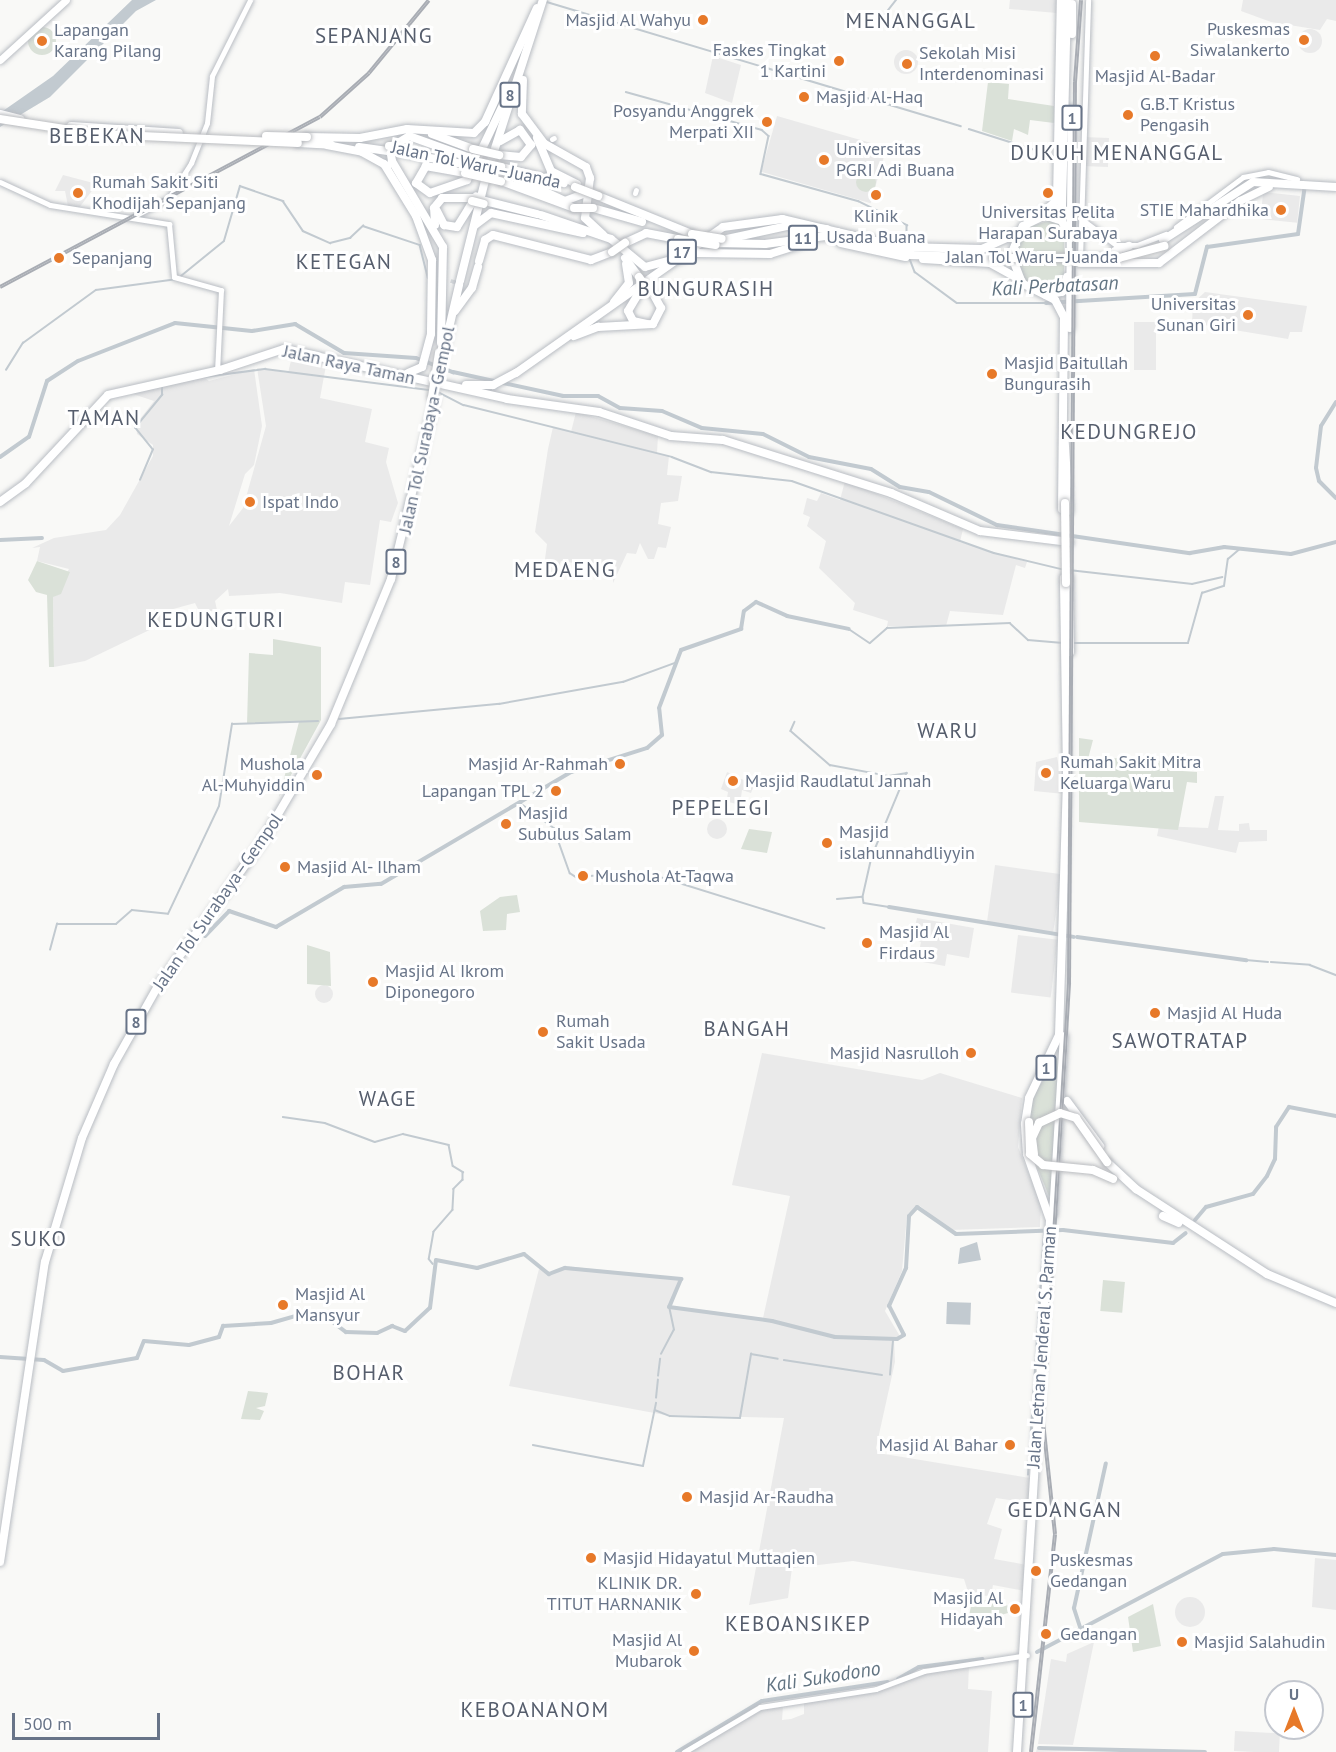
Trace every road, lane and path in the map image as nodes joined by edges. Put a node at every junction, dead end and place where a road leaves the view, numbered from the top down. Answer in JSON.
{"nodes":[{"id":1,"x":66,"y":0,"type":"edge"},
{"id":2,"x":250,"y":0,"type":"edge"},
{"id":3,"x":1061,"y":0,"type":"edge"},
{"id":4,"x":1067,"y":0,"type":"edge"},
{"id":5,"x":1072,"y":0,"type":"edge"},
{"id":6,"x":1088,"y":0,"type":"edge"},
{"id":7,"x":541,"y":2,"type":"edge"},
{"id":8,"x":1060,"y":54,"type":"junction"},
{"id":9,"x":0,"y":60,"type":"edge"},
{"id":10,"x":528,"y":65,"type":"junction"},
{"id":11,"x":501,"y":78,"type":"junction"},
{"id":12,"x":513,"y":85,"type":"junction"},
{"id":13,"x":1067,"y":90,"type":"junction"},
{"id":14,"x":0,"y":114,"type":"edge"},
{"id":15,"x":0,"y":119,"type":"edge"},
{"id":16,"x":414,"y":129,"type":"junction"},
{"id":17,"x":304,"y":140,"type":"junction"},
{"id":18,"x":481,"y":144,"type":"junction"},
{"id":19,"x":327,"y":145,"type":"junction"},
{"id":20,"x":391,"y":149,"type":"junction"},
{"id":21,"x":469,"y":161,"type":"junction"},
{"id":22,"x":384,"y":164,"type":"junction"},
{"id":23,"x":498,"y":166,"type":"junction"},
{"id":24,"x":509,"y":175,"type":"junction"},
{"id":25,"x":1064,"y":181,"type":"junction"},
{"id":26,"x":0,"y":182,"type":"edge"},
{"id":27,"x":1294,"y":182,"type":"junction"},
{"id":28,"x":575,"y":187,"type":"junction"},
{"id":29,"x":589,"y":187,"type":"junction"},
{"id":30,"x":1269,"y":187,"type":"junction"},
{"id":31,"x":1336,"y":187,"type":"edge"},
{"id":32,"x":479,"y":189,"type":"junction"},
{"id":33,"x":1236,"y":189,"type":"junction"},
{"id":34,"x":1336,"y":192,"type":"edge"},
{"id":35,"x":1068,"y":198,"type":"junction"},
{"id":36,"x":473,"y":199,"type":"junction"},
{"id":37,"x":596,"y":200,"type":"junction"},
{"id":38,"x":506,"y":208,"type":"junction"},
{"id":39,"x":131,"y":217,"type":"junction"},
{"id":40,"x":538,"y":217,"type":"junction"},
{"id":41,"x":1040,"y":217,"type":"junction"},
{"id":42,"x":1080,"y":218,"type":"junction"},
{"id":43,"x":741,"y":221,"type":"junction"},
{"id":44,"x":1179,"y":225,"type":"junction"},
{"id":45,"x":433,"y":229,"type":"junction"},
{"id":46,"x":827,"y":229,"type":"junction"},
{"id":47,"x":580,"y":230,"type":"junction"},
{"id":48,"x":1018,"y":230,"type":"junction"},
{"id":49,"x":471,"y":233,"type":"junction"},
{"id":50,"x":603,"y":235,"type":"junction"},
{"id":51,"x":1069,"y":236,"type":"junction"},
{"id":52,"x":680,"y":238,"type":"junction"},
{"id":53,"x":828,"y":240,"type":"junction"},
{"id":54,"x":610,"y":242,"type":"junction"},
{"id":55,"x":722,"y":242,"type":"junction"},
{"id":56,"x":1164,"y":243,"type":"junction"},
{"id":57,"x":622,"y":244,"type":"junction"},
{"id":58,"x":886,"y":244,"type":"joint"},
{"id":59,"x":740,"y":245,"type":"junction"},
{"id":60,"x":847,"y":245,"type":"junction"},
{"id":61,"x":1129,"y":246,"type":"junction"},
{"id":62,"x":878,"y":249,"type":"junction"},
{"id":63,"x":982,"y":249,"type":"junction"},
{"id":64,"x":908,"y":252,"type":"junction"},
{"id":65,"x":709,"y":254,"type":"junction"},
{"id":66,"x":993,"y":255,"type":"junction"},
{"id":67,"x":671,"y":260,"type":"junction"},
{"id":68,"x":978,"y":261,"type":"junction"},
{"id":69,"x":1124,"y":264,"type":"junction"},
{"id":70,"x":1080,"y":265,"type":"joint"},
{"id":71,"x":1069,"y":267,"type":"junction"},
{"id":72,"x":444,"y":280,"type":"junction"},
{"id":73,"x":457,"y":282,"type":"junction"},
{"id":74,"x":1022,"y":283,"type":"junction"},
{"id":75,"x":645,"y":284,"type":"junction"},
{"id":76,"x":1039,"y":293,"type":"junction"},
{"id":77,"x":614,"y":302,"type":"junction"},
{"id":78,"x":450,"y":321,"type":"junction"},
{"id":79,"x":574,"y":336,"type":"junction"},
{"id":80,"x":441,"y":343,"type":"junction"},
{"id":81,"x":441,"y":353,"type":"junction"},
{"id":82,"x":217,"y":369,"type":"junction"},
{"id":83,"x":408,"y":373,"type":"junction"},
{"id":84,"x":503,"y":382,"type":"junction"},
{"id":85,"x":453,"y":383,"type":"junction"},
{"id":86,"x":486,"y":387,"type":"junction"},
{"id":87,"x":461,"y":389,"type":"junction"},
{"id":88,"x":474,"y":389,"type":"junction"},
{"id":89,"x":507,"y":398,"type":"junction"},
{"id":90,"x":1062,"y":434,"type":"junction"},
{"id":91,"x":0,"y":501,"type":"edge"},
{"id":92,"x":1065,"y":537,"type":"junction"},
{"id":93,"x":1068,"y":644,"type":"junction"},
{"id":94,"x":1060,"y":1043,"type":"junction"},
{"id":95,"x":1063,"y":1054,"type":"junction"},
{"id":96,"x":1054,"y":1055,"type":"junction"},
{"id":97,"x":1031,"y":1095,"type":"junction"},
{"id":98,"x":1067,"y":1101,"type":"dead end"},
{"id":99,"x":1054,"y":1192,"type":"junction"},
{"id":100,"x":1044,"y":1193,"type":"junction"},
{"id":101,"x":1155,"y":1200,"type":"junction"},
{"id":102,"x":1163,"y":1216,"type":"dead end"},
{"id":103,"x":1183,"y":1224,"type":"junction"},
{"id":104,"x":1050,"y":1231,"type":"junction"},
{"id":105,"x":1194,"y":1231,"type":"junction"},
{"id":106,"x":1235,"y":1257,"type":"junction"},
{"id":107,"x":1336,"y":1305,"type":"edge"},
{"id":108,"x":27,"y":1363,"type":"junction"},
{"id":109,"x":0,"y":1543,"type":"edge"},
{"id":110,"x":0,"y":1562,"type":"edge"},
{"id":111,"x":1027,"y":1655,"type":"junction"},
{"id":112,"x":684,"y":1752,"type":"edge"},
{"id":113,"x":1018,"y":1752,"type":"edge"}],
"edges":[{"from":1,"to":9,"type":"main road"},
{"from":2,"to":39,"type":"main road"},
{"from":3,"to":8,"type":"highway","number":"1"},
{"from":4,"to":13,"type":"highway","number":"1"},
{"from":5,"to":35,"type":"highway","number":"1"},
{"from":6,"to":42,"type":"main road"},
{"from":7,"to":10,"type":"highway"},
{"from":7,"to":11,"type":"highway"},
{"from":7,"to":12,"type":"highway","name":"Jalan Tol Surabaya–Gempol","number":"8"},
{"from":7,"to":23,"type":"highway","name":"Jalan Tol Surabaya–Gempol","number":"8"},
{"from":8,"to":13,"type":"highway"},
{"from":8,"to":25,"type":"highway","number":"1"},
{"from":10,"to":28,"type":"highway"},
{"from":10,"to":29,"type":"highway"},
{"from":11,"to":16,"type":"highway"},
{"from":11,"to":18,"type":"highway"},
{"from":12,"to":18,"type":"highway"},
{"from":12,"to":32,"type":"highway","name":"Jalan Tol Surabaya–Gempol","number":"8"},
{"from":13,"to":25,"type":"highway","number":"1"},
{"from":14,"to":17,"type":"highway","name":"Jalan Tol Waru–Juanda","number":"11","bridge":true},
{"from":15,"to":17,"type":"highway","number":"11","bridge":true},
{"from":16,"to":17,"type":"highway"},
{"from":16,"to":21,"type":"highway"},
{"from":17,"to":19,"type":"highway","number":"11"},
{"from":17,"to":20,"type":"highway","name":"Jalan Tol Waru–Juanda","number":"11"},
{"from":18,"to":21,"type":"highway"},
{"from":19,"to":20,"type":"highway","number":"11"},
{"from":19,"to":22,"type":"highway"},
{"from":20,"to":21,"type":"highway","number":"11"},
{"from":21,"to":23,"type":"highway","number":"11"},
{"from":21,"to":23,"type":"highway","bridge":true},
{"from":21,"to":45,"type":"highway"},
{"from":22,"to":45,"type":"highway"},
{"from":22,"to":83,"type":"highway"},
{"from":23,"to":24,"type":"highway","number":"11"},
{"from":23,"to":28,"type":"highway","name":"Jalan Tol Waru–Juanda","number":"11"},
{"from":23,"to":37,"type":"highway","bridge":true},
{"from":23,"to":49,"type":"highway","name":"Jalan Tol Surabaya–Gempol","number":"8"},
{"from":24,"to":28,"type":"highway","number":"11"},
{"from":24,"to":29,"type":"highway"},
{"from":25,"to":35,"type":"highway"},
{"from":25,"to":35,"type":"highway"},
{"from":25,"to":41,"type":"highway","number":"1"},
{"from":26,"to":39,"type":"main road"},
{"from":27,"to":30,"type":"highway","name":"Jalan Tol Waru–Juanda","number":"11"},
{"from":27,"to":31,"type":"highway","name":"Jalan Tol Waru–Juanda","number":"11"},
{"from":27,"to":33,"type":"highway","name":"Jalan Tol Waru–Juanda","number":"11"},
{"from":27,"to":34,"type":"highway","name":"Jalan Tol Waru–Juanda","number":"11"},
{"from":27,"to":44,"type":"main road"},
{"from":28,"to":37,"type":"highway","name":"Jalan Tol Waru–Juanda","number":"11","bridge":true},
{"from":29,"to":50,"type":"highway"},
{"from":30,"to":56,"type":"highway","name":"Jalan Tol Waru–Juanda","number":"11"},
{"from":30,"to":69,"type":"highway"},
{"from":32,"to":36,"type":"highway"},
{"from":32,"to":73,"type":"highway","name":"Jalan Tol Surabaya–Gempol","number":"8"},
{"from":33,"to":44,"type":"highway"},
{"from":33,"to":56,"type":"highway","name":"Jalan Tol Waru–Juanda","number":"11"},
{"from":35,"to":41,"type":"highway","number":"1"},
{"from":35,"to":51,"type":"highway","number":"1"},
{"from":36,"to":38,"type":"highway","bridge":true},
{"from":36,"to":72,"type":"highway"},
{"from":37,"to":52,"type":"highway","number":"11"},
{"from":37,"to":55,"type":"highway","name":"Jalan Tol Waru–Juanda","number":"11","bridge":true},
{"from":38,"to":40,"type":"highway"},
{"from":38,"to":40,"type":"highway"},
{"from":39,"to":82,"type":"main road"},
{"from":40,"to":47,"type":"highway"},
{"from":40,"to":47,"type":"highway"},
{"from":40,"to":47,"type":"highway"},
{"from":41,"to":48,"type":"highway","number":"1"},
{"from":41,"to":51,"type":"highway"},
{"from":42,"to":61,"type":"main road"},
{"from":42,"to":70,"type":"main road"},
{"from":43,"to":46,"type":"highway","number":"17"},
{"from":43,"to":65,"type":"highway"},
{"from":43,"to":67,"type":"highway","number":"17"},
{"from":44,"to":61,"type":"main road"},
{"from":45,"to":72,"type":"highway"},
{"from":46,"to":55,"type":"highway"},
{"from":46,"to":58,"type":"highway","number":"17"},
{"from":47,"to":49,"type":"highway"},
{"from":47,"to":50,"type":"highway"},
{"from":47,"to":54,"type":"highway"},
{"from":48,"to":63,"type":"highway","number":"17"},
{"from":48,"to":74,"type":"highway"},
{"from":49,"to":73,"type":"highway","name":"Jalan Tol Surabaya–Gempol","number":"8"},
{"from":50,"to":57,"type":"highway"},
{"from":51,"to":71,"type":"highway","number":"1"},
{"from":52,"to":55,"type":"highway","bridge":true},
{"from":52,"to":57,"type":"highway"},
{"from":53,"to":59,"type":"highway"},
{"from":53,"to":60,"type":"highway","number":"17"},
{"from":53,"to":65,"type":"highway","number":"17"},
{"from":54,"to":75,"type":"highway"},
{"from":54,"to":77,"type":"highway"},
{"from":55,"to":59,"type":"highway","name":"Jalan Tol Waru–Juanda","number":"11"},
{"from":55,"to":64,"type":"highway","name":"Jalan Tol Waru–Juanda","number":"11"},
{"from":56,"to":66,"type":"highway","name":"Jalan Tol Waru–Juanda","number":"11"},
{"from":57,"to":67,"type":"highway"},
{"from":57,"to":75,"type":"highway"},
{"from":57,"to":78,"type":"highway","bridge":true},
{"from":58,"to":64,"type":"highway"},
{"from":59,"to":62,"type":"highway","name":"Jalan Tol Waru–Juanda","number":"11"},
{"from":60,"to":62,"type":"highway"},
{"from":60,"to":64,"type":"highway","number":"17"},
{"from":61,"to":69,"type":"highway"},
{"from":62,"to":64,"type":"highway","name":"Jalan Tol Waru–Juanda","number":"11"},
{"from":63,"to":64,"type":"highway","number":"17"},
{"from":63,"to":68,"type":"highway"},
{"from":64,"to":66,"type":"highway","name":"Jalan Tol Waru–Juanda","number":"11"},
{"from":64,"to":66,"type":"highway","name":"Jalan Tol Waru–Juanda","number":"11"},
{"from":64,"to":68,"type":"highway","number":"17"},
{"from":65,"to":75,"type":"highway","number":"17"},
{"from":67,"to":77,"type":"highway","number":"17"},
{"from":68,"to":74,"type":"highway","number":"17"},
{"from":69,"to":70,"type":"highway"},
{"from":71,"to":76,"type":"highway"},
{"from":71,"to":90,"type":"highway","number":"1"},
{"from":72,"to":80,"type":"highway"},
{"from":73,"to":78,"type":"highway","name":"Jalan Tol Surabaya–Gempol","number":"8"},
{"from":73,"to":80,"type":"highway","name":"Jalan Tol Surabaya–Gempol","number":"8"},
{"from":74,"to":76,"type":"highway","number":"1"},
{"from":75,"to":79,"type":"highway","number":"17"},
{"from":75,"to":79,"type":"highway"},
{"from":76,"to":90,"type":"highway","number":"1"},
{"from":77,"to":84,"type":"highway","number":"17"},
{"from":78,"to":81,"type":"highway","name":"Jalan Tol Surabaya–Gempol","number":"8"},
{"from":79,"to":84,"type":"highway","number":"17"},
{"from":80,"to":81,"type":"highway","name":"Jalan Tol Surabaya–Gempol","number":"8"},
{"from":81,"to":108,"type":"highway","name":"Jalan Tol Surabaya–Gempol","number":"8","bridge":true},
{"from":82,"to":83,"type":"highway","name":"Jalan Raya Taman","number":"17"},
{"from":82,"to":87,"type":"highway","name":"Jalan Raya Taman","number":"17"},
{"from":82,"to":91,"type":"highway","name":"Jalan Raya Taman","number":"17"},
{"from":83,"to":85,"type":"highway","name":"Jalan Raya Taman","number":"17"},
{"from":84,"to":86,"type":"highway","number":"17"},
{"from":84,"to":89,"type":"highway"},
{"from":85,"to":86,"type":"highway","number":"17"},
{"from":85,"to":88,"type":"highway"},
{"from":86,"to":88,"type":"highway","number":"17"},
{"from":87,"to":88,"type":"highway","number":"17"},
{"from":87,"to":89,"type":"highway"},
{"from":88,"to":89,"type":"highway"},
{"from":89,"to":92,"type":"highway"},
{"from":90,"to":92,"type":"highway"},
{"from":90,"to":93,"type":"highway","number":"1","bridge":true},
{"from":92,"to":93,"type":"highway"},
{"from":93,"to":94,"type":"highway","name":"Jalan Letnan Jenderal S. Parman","number":"1"},
{"from":94,"to":95,"type":"highway","name":"Jalan Letnan Jenderal S. Parman","number":"1"},
{"from":94,"to":96,"type":"highway","name":"Jalan Letnan Jenderal S. Parman","number":"1"},
{"from":94,"to":97,"type":"highway"},
{"from":95,"to":96,"type":"highway"},
{"from":95,"to":99,"type":"highway","name":"Jalan Letnan Jenderal S. Parman","number":"1"},
{"from":96,"to":97,"type":"highway","name":"Jalan Letnan Jenderal S. Parman","number":"1"},
{"from":97,"to":100,"type":"highway","name":"Jalan Letnan Jenderal S. Parman","number":"1"},
{"from":97,"to":103,"type":"highway","bridge":true},
{"from":98,"to":101,"type":"highway"},
{"from":99,"to":100,"type":"highway"},
{"from":99,"to":104,"type":"highway","name":"Jalan Letnan Jenderal S. Parman","number":"1"},
{"from":100,"to":101,"type":"highway","bridge":true},
{"from":100,"to":104,"type":"highway","name":"Jalan Letnan Jenderal S. Parman","number":"1"},
{"from":101,"to":103,"type":"highway"},
{"from":102,"to":103,"type":"highway"},
{"from":103,"to":105,"type":"highway"},
{"from":104,"to":111,"type":"highway","name":"Jalan Letnan Jenderal S. Parman","number":"1"},
{"from":105,"to":106,"type":"highway"},
{"from":105,"to":106,"type":"highway"},
{"from":106,"to":107,"type":"highway"},
{"from":106,"to":107,"type":"highway"},
{"from":108,"to":109,"type":"highway","name":"Jalan Tol Surabaya–Gempol","number":"8"},
{"from":108,"to":110,"type":"highway","name":"Jalan Tol Surabaya–Gempol","number":"8"},
{"from":111,"to":112,"type":"main road"},
{"from":111,"to":113,"type":"highway","number":"1"}]}
